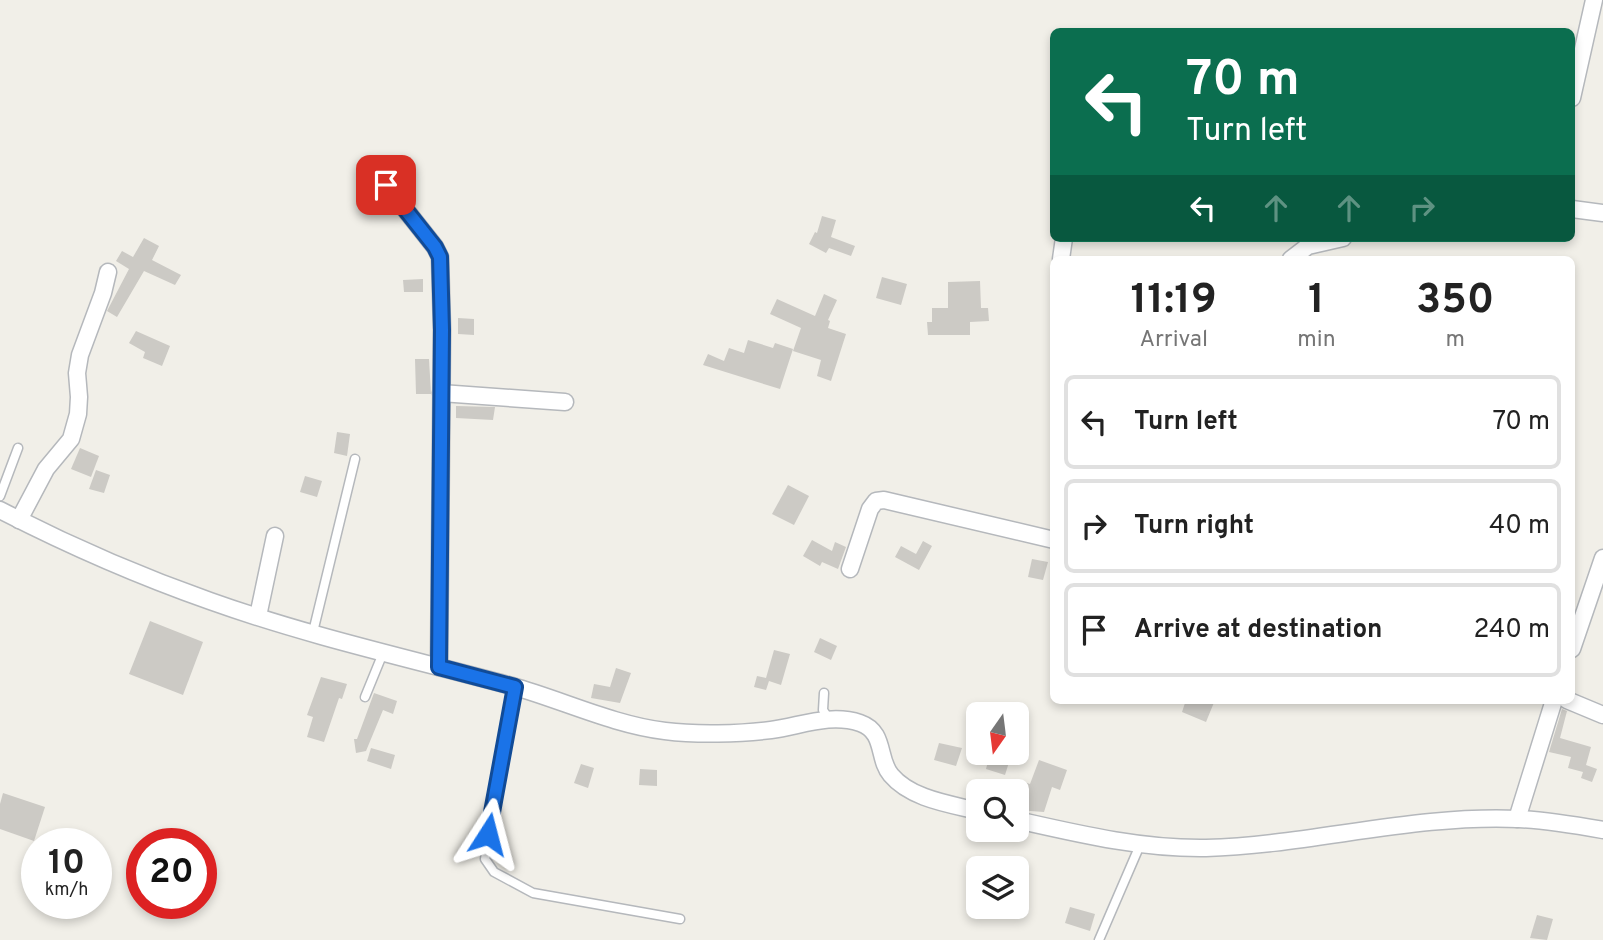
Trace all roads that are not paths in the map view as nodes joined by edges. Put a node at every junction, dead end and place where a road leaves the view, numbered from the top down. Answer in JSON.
{"nodes":[{"id":1,"x":1594,"y":0,"type":"edge"},
{"id":2,"x":1575,"y":85,"type":"edge"},
{"id":3,"x":386,"y":185,"type":"dead end"},
{"id":4,"x":1575,"y":209,"type":"edge"},
{"id":5,"x":1603,"y":213,"type":"edge"},
{"id":6,"x":1326,"y":242,"type":"edge"},
{"id":7,"x":1295,"y":256,"type":"edge"},
{"id":8,"x":108,"y":272,"type":"dead end"},
{"id":9,"x":441,"y":393,"type":"junction"},
{"id":10,"x":565,"y":402,"type":"dead end"},
{"id":11,"x":18,"y":448,"type":"dead end"},
{"id":12,"x":355,"y":459,"type":"dead end"},
{"id":13,"x":0,"y":496,"type":"edge"},
{"id":14,"x":0,"y":510,"type":"edge"},
{"id":15,"x":19,"y":520,"type":"junction"},
{"id":16,"x":275,"y":537,"type":"dead end"},
{"id":17,"x":1050,"y":539,"type":"edge"},
{"id":18,"x":1603,"y":558,"type":"edge"},
{"id":19,"x":850,"y":569,"type":"dead end"},
{"id":20,"x":258,"y":616,"type":"junction"},
{"id":21,"x":313,"y":632,"type":"junction"},
{"id":22,"x":1575,"y":640,"type":"edge"},
{"id":23,"x":383,"y":653,"type":"junction"},
{"id":24,"x":439,"y":667,"type":"junction"},
{"id":25,"x":515,"y":687,"type":"junction"},
{"id":26,"x":824,"y":693,"type":"dead end"},
{"id":27,"x":365,"y":697,"type":"dead end"},
{"id":28,"x":1575,"y":703,"type":"edge"},
{"id":29,"x":1553,"y":704,"type":"edge"},
{"id":30,"x":1603,"y":715,"type":"edge"},
{"id":31,"x":829,"y":719,"type":"junction"},
{"id":32,"x":966,"y":808,"type":"edge"},
{"id":33,"x":1517,"y":818,"type":"junction"},
{"id":34,"x":1029,"y":822,"type":"edge"},
{"id":35,"x":1603,"y":830,"type":"edge"},
{"id":36,"x":1140,"y":845,"type":"junction"},
{"id":37,"x":680,"y":919,"type":"dead end"},
{"id":38,"x":1099,"y":940,"type":"edge"}],
"edges":[{"from":1,"to":2,"type":"street"},
{"from":3,"to":9,"type":"street"},
{"from":4,"to":5,"type":"street"},
{"from":6,"to":7,"type":"street"},
{"from":8,"to":15,"type":"street"},
{"from":9,"to":10,"type":"street"},
{"from":9,"to":24,"type":"street"},
{"from":11,"to":13,"type":"lane"},
{"from":12,"to":21,"type":"lane"},
{"from":14,"to":15,"type":"street"},
{"from":15,"to":20,"type":"street"},
{"from":16,"to":20,"type":"street"},
{"from":17,"to":19,"type":"street"},
{"from":18,"to":22,"type":"street"},
{"from":20,"to":21,"type":"street"},
{"from":21,"to":23,"type":"street"},
{"from":23,"to":24,"type":"street"},
{"from":23,"to":27,"type":"lane"},
{"from":24,"to":25,"type":"street"},
{"from":25,"to":31,"type":"street"},
{"from":25,"to":37,"type":"lane"},
{"from":26,"to":31,"type":"lane"},
{"from":28,"to":30,"type":"street"},
{"from":29,"to":33,"type":"street"},
{"from":31,"to":32,"type":"street"},
{"from":33,"to":35,"type":"street"},
{"from":33,"to":36,"type":"street"},
{"from":34,"to":36,"type":"street"},
{"from":36,"to":38,"type":"lane"}]}
